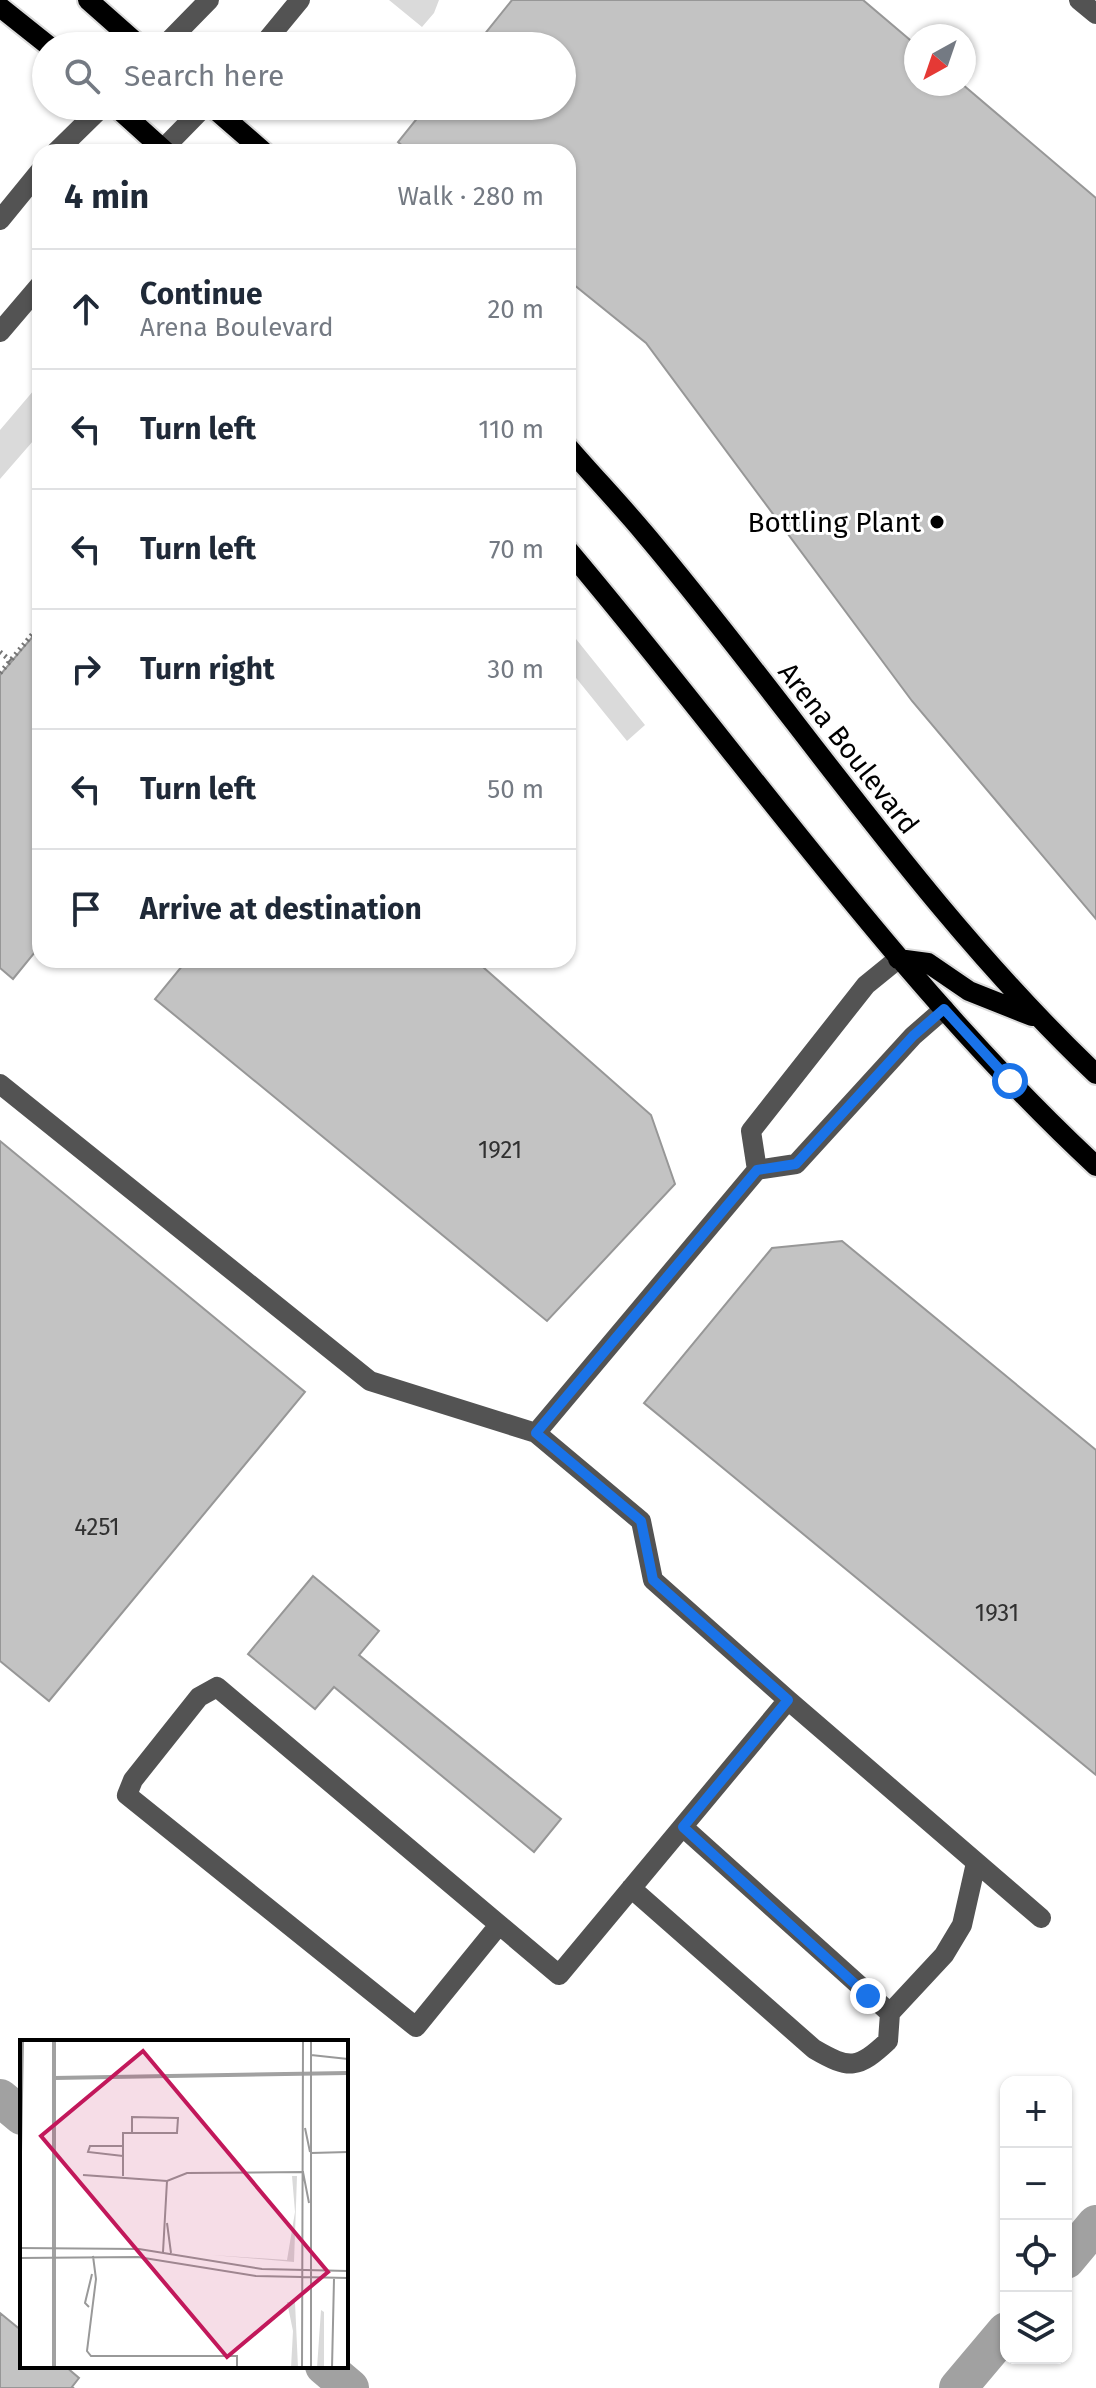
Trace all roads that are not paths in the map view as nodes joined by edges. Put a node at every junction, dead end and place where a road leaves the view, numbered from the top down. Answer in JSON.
{"nodes":[{"id":1,"x":88,"y":0,"type":"edge"},
{"id":2,"x":209,"y":0,"type":"edge"},
{"id":3,"x":300,"y":0,"type":"edge"},
{"id":4,"x":1079,"y":0,"type":"edge"},
{"id":5,"x":0,"y":7,"type":"edge"},
{"id":6,"x":1096,"y":14,"type":"edge"},
{"id":7,"x":32,"y":32,"type":"edge"},
{"id":8,"x":124,"y":32,"type":"edge"},
{"id":9,"x":178,"y":32,"type":"edge"},
{"id":10,"x":274,"y":32,"type":"edge"},
{"id":11,"x":89,"y":120,"type":"edge"},
{"id":12,"x":130,"y":120,"type":"edge"},
{"id":13,"x":194,"y":120,"type":"edge"},
{"id":14,"x":225,"y":120,"type":"edge"},
{"id":15,"x":64,"y":144,"type":"edge"},
{"id":16,"x":156,"y":144,"type":"edge"},
{"id":17,"x":170,"y":144,"type":"edge"},
{"id":18,"x":254,"y":144,"type":"edge"},
{"id":19,"x":32,"y":181,"type":"edge"},
{"id":20,"x":0,"y":220,"type":"edge"},
{"id":21,"x":32,"y":294,"type":"edge"},
{"id":22,"x":0,"y":332,"type":"edge"},
{"id":23,"x":576,"y":456,"type":"edge"},
{"id":24,"x":576,"y":559,"type":"edge"},
{"id":25,"x":898,"y":959,"type":"junction"},
{"id":26,"x":944,"y":1009,"type":"junction"},
{"id":27,"x":1037,"y":1018,"type":"junction"},
{"id":28,"x":1096,"y":1074,"type":"edge"},
{"id":29,"x":0,"y":1084,"type":"edge"},
{"id":30,"x":1096,"y":1166,"type":"edge"},
{"id":31,"x":757,"y":1170,"type":"junction"},
{"id":32,"x":536,"y":1433,"type":"junction"},
{"id":33,"x":788,"y":1700,"type":"junction"},
{"id":34,"x":683,"y":1827,"type":"junction"},
{"id":35,"x":976,"y":1863,"type":"junction"},
{"id":36,"x":631,"y":1888,"type":"junction"},
{"id":37,"x":1041,"y":1918,"type":"dead end"},
{"id":38,"x":499,"y":1925,"type":"junction"},
{"id":39,"x":890,"y":2013,"type":"junction"}],
"edges":[{"from":1,"to":8,"type":"main road"},
{"from":2,"to":9,"type":"street"},
{"from":3,"to":10,"type":"street"},
{"from":4,"to":6,"type":"street"},
{"from":5,"to":7,"type":"main road"},
{"from":11,"to":15,"type":"street"},
{"from":12,"to":16,"type":"main road"},
{"from":13,"to":17,"type":"street"},
{"from":14,"to":18,"type":"main road"},
{"from":19,"to":20,"type":"street"},
{"from":21,"to":22,"type":"street"},
{"from":23,"to":27,"type":"main road","name":"Arena Boulevard"},
{"from":24,"to":25,"type":"main road"},
{"from":25,"to":26,"type":"main road"},
{"from":25,"to":27,"type":"main road"},
{"from":25,"to":31,"type":"street"},
{"from":26,"to":30,"type":"main road"},
{"from":26,"to":31,"type":"street"},
{"from":27,"to":28,"type":"main road","name":"Arena Boulevard"},
{"from":29,"to":32,"type":"street"},
{"from":31,"to":32,"type":"street"},
{"from":32,"to":33,"type":"street"},
{"from":33,"to":34,"type":"street"},
{"from":33,"to":35,"type":"street"},
{"from":34,"to":36,"type":"street"},
{"from":34,"to":39,"type":"street"},
{"from":35,"to":37,"type":"street"},
{"from":35,"to":39,"type":"street"},
{"from":36,"to":38,"type":"street"},
{"from":36,"to":39,"type":"street"},
{"from":38,"to":38,"type":"street"}]}
